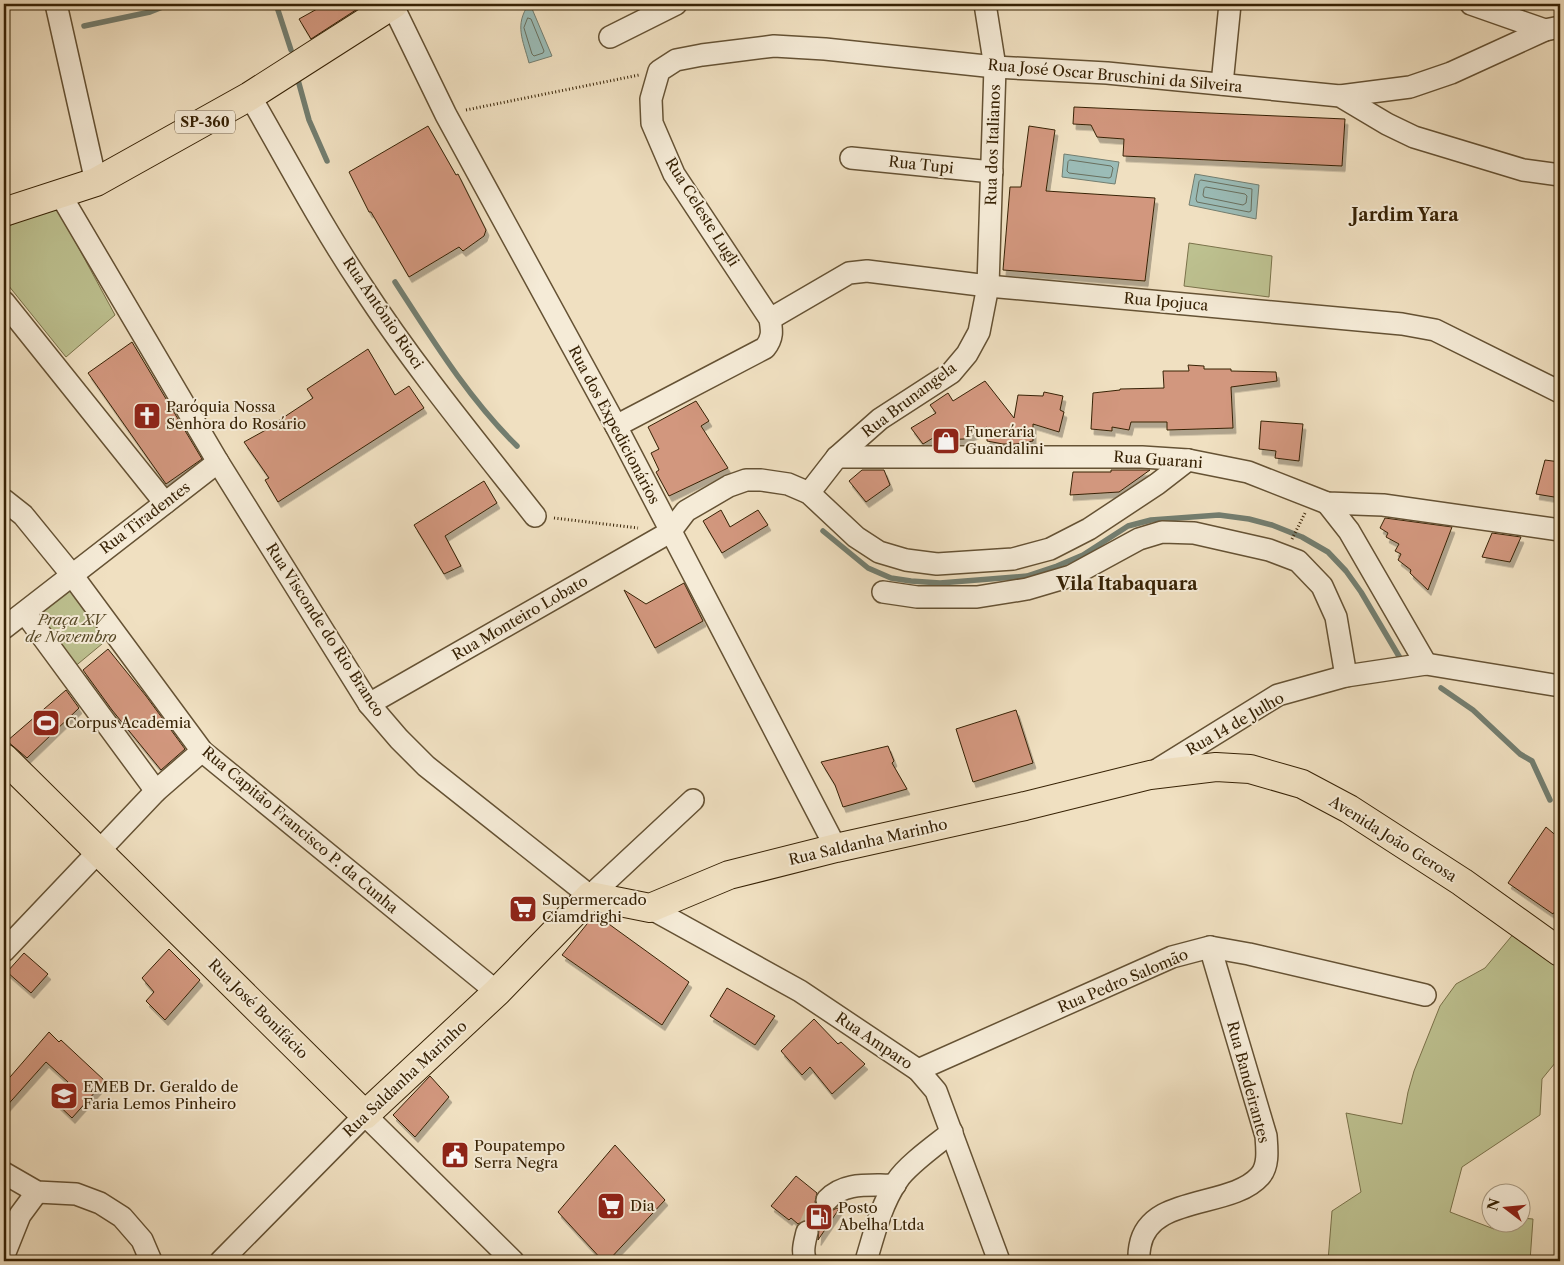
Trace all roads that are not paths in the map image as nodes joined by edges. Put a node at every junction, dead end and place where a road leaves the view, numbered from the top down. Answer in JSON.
{"nodes":[{"id":1,"x":56,"y":4,"type":"edge"},
{"id":2,"x":393,"y":4,"type":"edge"},
{"id":3,"x":676,"y":4,"type":"edge"},
{"id":4,"x":985,"y":4,"type":"edge"},
{"id":5,"x":1230,"y":4,"type":"edge"},
{"id":6,"x":1471,"y":4,"type":"edge"},
{"id":7,"x":1552,"y":28,"type":"edge"},
{"id":8,"x":610,"y":37,"type":"dead end"},
{"id":9,"x":995,"y":66,"type":"junction"},
{"id":10,"x":660,"y":71,"type":"joint"},
{"id":11,"x":1222,"y":84,"type":"junction"},
{"id":12,"x":250,"y":96,"type":"junction"},
{"id":13,"x":1340,"y":96,"type":"junction"},
{"id":14,"x":851,"y":158,"type":"dead end"},
{"id":15,"x":992,"y":172,"type":"junction"},
{"id":16,"x":1560,"y":175,"type":"edge"},
{"id":17,"x":96,"y":182,"type":"junction"},
{"id":18,"x":60,"y":194,"type":"junction"},
{"id":19,"x":4,"y":212,"type":"edge"},
{"id":20,"x":988,"y":286,"type":"junction"},
{"id":21,"x":4,"y":302,"type":"edge"},
{"id":22,"x":770,"y":318,"type":"junction"},
{"id":23,"x":1560,"y":392,"type":"edge"},
{"id":24,"x":616,"y":426,"type":"junction"},
{"id":25,"x":838,"y":457,"type":"junction"},
{"id":26,"x":1188,"y":460,"type":"junction"},
{"id":27,"x":218,"y":462,"type":"junction"},
{"id":28,"x":809,"y":493,"type":"junction"},
{"id":29,"x":4,"y":500,"type":"edge"},
{"id":30,"x":166,"y":503,"type":"junction"},
{"id":31,"x":1327,"y":503,"type":"junction"},
{"id":32,"x":535,"y":516,"type":"road end"},
{"id":33,"x":1560,"y":530,"type":"edge"},
{"id":34,"x":670,"y":532,"type":"junction"},
{"id":35,"x":956,"y":567,"type":"junction"},
{"id":36,"x":72,"y":574,"type":"junction"},
{"id":37,"x":882,"y":592,"type":"dead end"},
{"id":38,"x":975,"y":595,"type":"junction"},
{"id":39,"x":25,"y":613,"type":"junction"},
{"id":40,"x":4,"y":628,"type":"edge"},
{"id":41,"x":1426,"y":664,"type":"junction"},
{"id":42,"x":1346,"y":676,"type":"junction"},
{"id":43,"x":1560,"y":686,"type":"edge"},
{"id":44,"x":370,"y":704,"type":"junction"},
{"id":45,"x":202,"y":751,"type":"junction"},
{"id":46,"x":4,"y":758,"type":"edge"},
{"id":47,"x":1150,"y":775,"type":"junction"},
{"id":48,"x":156,"y":791,"type":"junction"},
{"id":49,"x":693,"y":800,"type":"dead end"},
{"id":50,"x":836,"y":848,"type":"junction"},
{"id":51,"x":100,"y":852,"type":"junction"},
{"id":52,"x":590,"y":896,"type":"junction"},
{"id":53,"x":650,"y":908,"type":"junction"},
{"id":54,"x":1210,"y":947,"type":"junction"},
{"id":55,"x":4,"y":951,"type":"edge"},
{"id":56,"x":1560,"y":952,"type":"edge"},
{"id":57,"x":497,"y":992,"type":"junction"},
{"id":58,"x":1425,"y":995,"type":"dead end"},
{"id":59,"x":918,"y":1070,"type":"junction"},
{"id":60,"x":365,"y":1115,"type":"junction"},
{"id":61,"x":952,"y":1132,"type":"junction"},
{"id":62,"x":4,"y":1173,"type":"edge"},
{"id":63,"x":895,"y":1185,"type":"junction"},
{"id":64,"x":37,"y":1192,"type":"junction"},
{"id":65,"x":827,"y":1200,"type":"tunnel mouth"},
{"id":66,"x":807,"y":1232,"type":"tunnel mouth"},
{"id":67,"x":4,"y":1255,"type":"edge"},
{"id":68,"x":151,"y":1261,"type":"edge"},
{"id":69,"x":221,"y":1261,"type":"edge"},
{"id":70,"x":512,"y":1261,"type":"edge"},
{"id":71,"x":806,"y":1261,"type":"edge"},
{"id":72,"x":866,"y":1261,"type":"edge"},
{"id":73,"x":999,"y":1261,"type":"edge"},
{"id":74,"x":1140,"y":1261,"type":"edge"}],
"edges":[{"from":1,"to":17,"type":"street"},
{"from":2,"to":12,"type":"main road","number":"SP-360"},
{"from":2,"to":24,"type":"street","name":"Rua dos Expedicionários"},
{"from":3,"to":8,"type":"street"},
{"from":4,"to":9,"type":"street","name":"Rua dos Italianos"},
{"from":5,"to":11,"type":"street"},
{"from":6,"to":7,"type":"street"},
{"from":7,"to":13,"type":"street"},
{"from":9,"to":10,"type":"street","name":"Rua José Oscar Bruschini da Silveira"},
{"from":9,"to":11,"type":"street","name":"Rua José Oscar Bruschini da Silveira"},
{"from":9,"to":15,"type":"street","name":"Rua dos Italianos"},
{"from":10,"to":22,"type":"street","name":"Rua Celeste Lugli"},
{"from":11,"to":13,"type":"street","name":"Rua José Oscar Bruschini da Silveira"},
{"from":12,"to":17,"type":"main road","number":"SP-360"},
{"from":12,"to":32,"type":"street","name":"Rua Antônio Rioci"},
{"from":13,"to":16,"type":"street","name":"Rua José Oscar Bruschini da Silveira"},
{"from":14,"to":15,"type":"street","name":"Rua Tupi"},
{"from":15,"to":20,"type":"street","name":"Rua dos Italianos"},
{"from":17,"to":18,"type":"main road","number":"SP-360"},
{"from":18,"to":19,"type":"main road","number":"SP-360"},
{"from":18,"to":27,"type":"street","name":"Rua Visconde do Rio Branco"},
{"from":20,"to":22,"type":"street","name":"Rua Ipojuca"},
{"from":20,"to":23,"type":"street","name":"Rua Ipojuca"},
{"from":20,"to":25,"type":"street","name":"Rua Brunangela"},
{"from":21,"to":30,"type":"street"},
{"from":22,"to":24,"type":"street"},
{"from":24,"to":34,"type":"street","name":"Rua dos Expedicionários"},
{"from":25,"to":26,"type":"street","name":"Rua Guarani"},
{"from":25,"to":28,"type":"street","name":"Rua Brunangela"},
{"from":26,"to":31,"type":"street","name":"Rua Guarani"},
{"from":26,"to":35,"type":"street"},
{"from":27,"to":30,"type":"street","name":"Rua Tiradentes"},
{"from":27,"to":44,"type":"street","name":"Rua Visconde do Rio Branco"},
{"from":28,"to":34,"type":"street"},
{"from":28,"to":35,"type":"street"},
{"from":29,"to":36,"type":"street","name":"Rua Capitão Francisco P. da Cunha"},
{"from":30,"to":36,"type":"street","name":"Rua Tiradentes"},
{"from":31,"to":33,"type":"street","name":"Rua Guarani"},
{"from":31,"to":41,"type":"street"},
{"from":34,"to":44,"type":"street","name":"Rua Monteiro Lobato"},
{"from":34,"to":50,"type":"street","name":"Rua dos Expedicionários"},
{"from":35,"to":38,"type":"street"},
{"from":36,"to":39,"type":"street","name":"Rua Tiradentes"},
{"from":36,"to":45,"type":"street","name":"Rua Capitão Francisco P. da Cunha"},
{"from":37,"to":38,"type":"street"},
{"from":38,"to":42,"type":"street"},
{"from":39,"to":40,"type":"street"},
{"from":39,"to":48,"type":"street"},
{"from":41,"to":42,"type":"street","name":"Rua 14 de Julho"},
{"from":41,"to":43,"type":"street","name":"Rua 14 de Julho"},
{"from":42,"to":47,"type":"street","name":"Rua 14 de Julho"},
{"from":44,"to":52,"type":"street","name":"Rua Visconde do Rio Branco"},
{"from":45,"to":48,"type":"street"},
{"from":45,"to":57,"type":"street","name":"Rua Capitão Francisco P. da Cunha"},
{"from":46,"to":51,"type":"main road","name":"Rua José Bonifácio"},
{"from":47,"to":50,"type":"main road","name":"Rua Saldanha Marinho"},
{"from":47,"to":56,"type":"main road","name":"Avenida João Gerosa"},
{"from":48,"to":51,"type":"street"},
{"from":49,"to":52,"type":"street","name":"Rua Saldanha Marinho"},
{"from":50,"to":53,"type":"main road","name":"Rua Saldanha Marinho"},
{"from":51,"to":55,"type":"street"},
{"from":51,"to":60,"type":"main road","name":"Rua José Bonifácio"},
{"from":52,"to":53,"type":"main road"},
{"from":52,"to":57,"type":"main road","name":"Rua Saldanha Marinho"},
{"from":53,"to":59,"type":"street","name":"Rua Amparo"},
{"from":54,"to":58,"type":"street","name":"Rua Pedro Salomão"},
{"from":54,"to":59,"type":"street","name":"Rua Pedro Salomão"},
{"from":54,"to":74,"type":"street","name":"Rua Bandeirantes"},
{"from":57,"to":60,"type":"main road","name":"Rua Saldanha Marinho"},
{"from":59,"to":61,"type":"street","name":"Rua Amparo"},
{"from":60,"to":69,"type":"street","name":"Rua Saldanha Marinho"},
{"from":60,"to":70,"type":"street","name":"Rua José Bonifácio"},
{"from":61,"to":63,"type":"street"},
{"from":61,"to":73,"type":"street","name":"Rua Amparo"},
{"from":62,"to":64,"type":"street"},
{"from":63,"to":65,"type":"street"},
{"from":63,"to":72,"type":"street"},
{"from":64,"to":67,"type":"street"},
{"from":64,"to":68,"type":"street"},
{"from":66,"to":71,"type":"street"}]}
